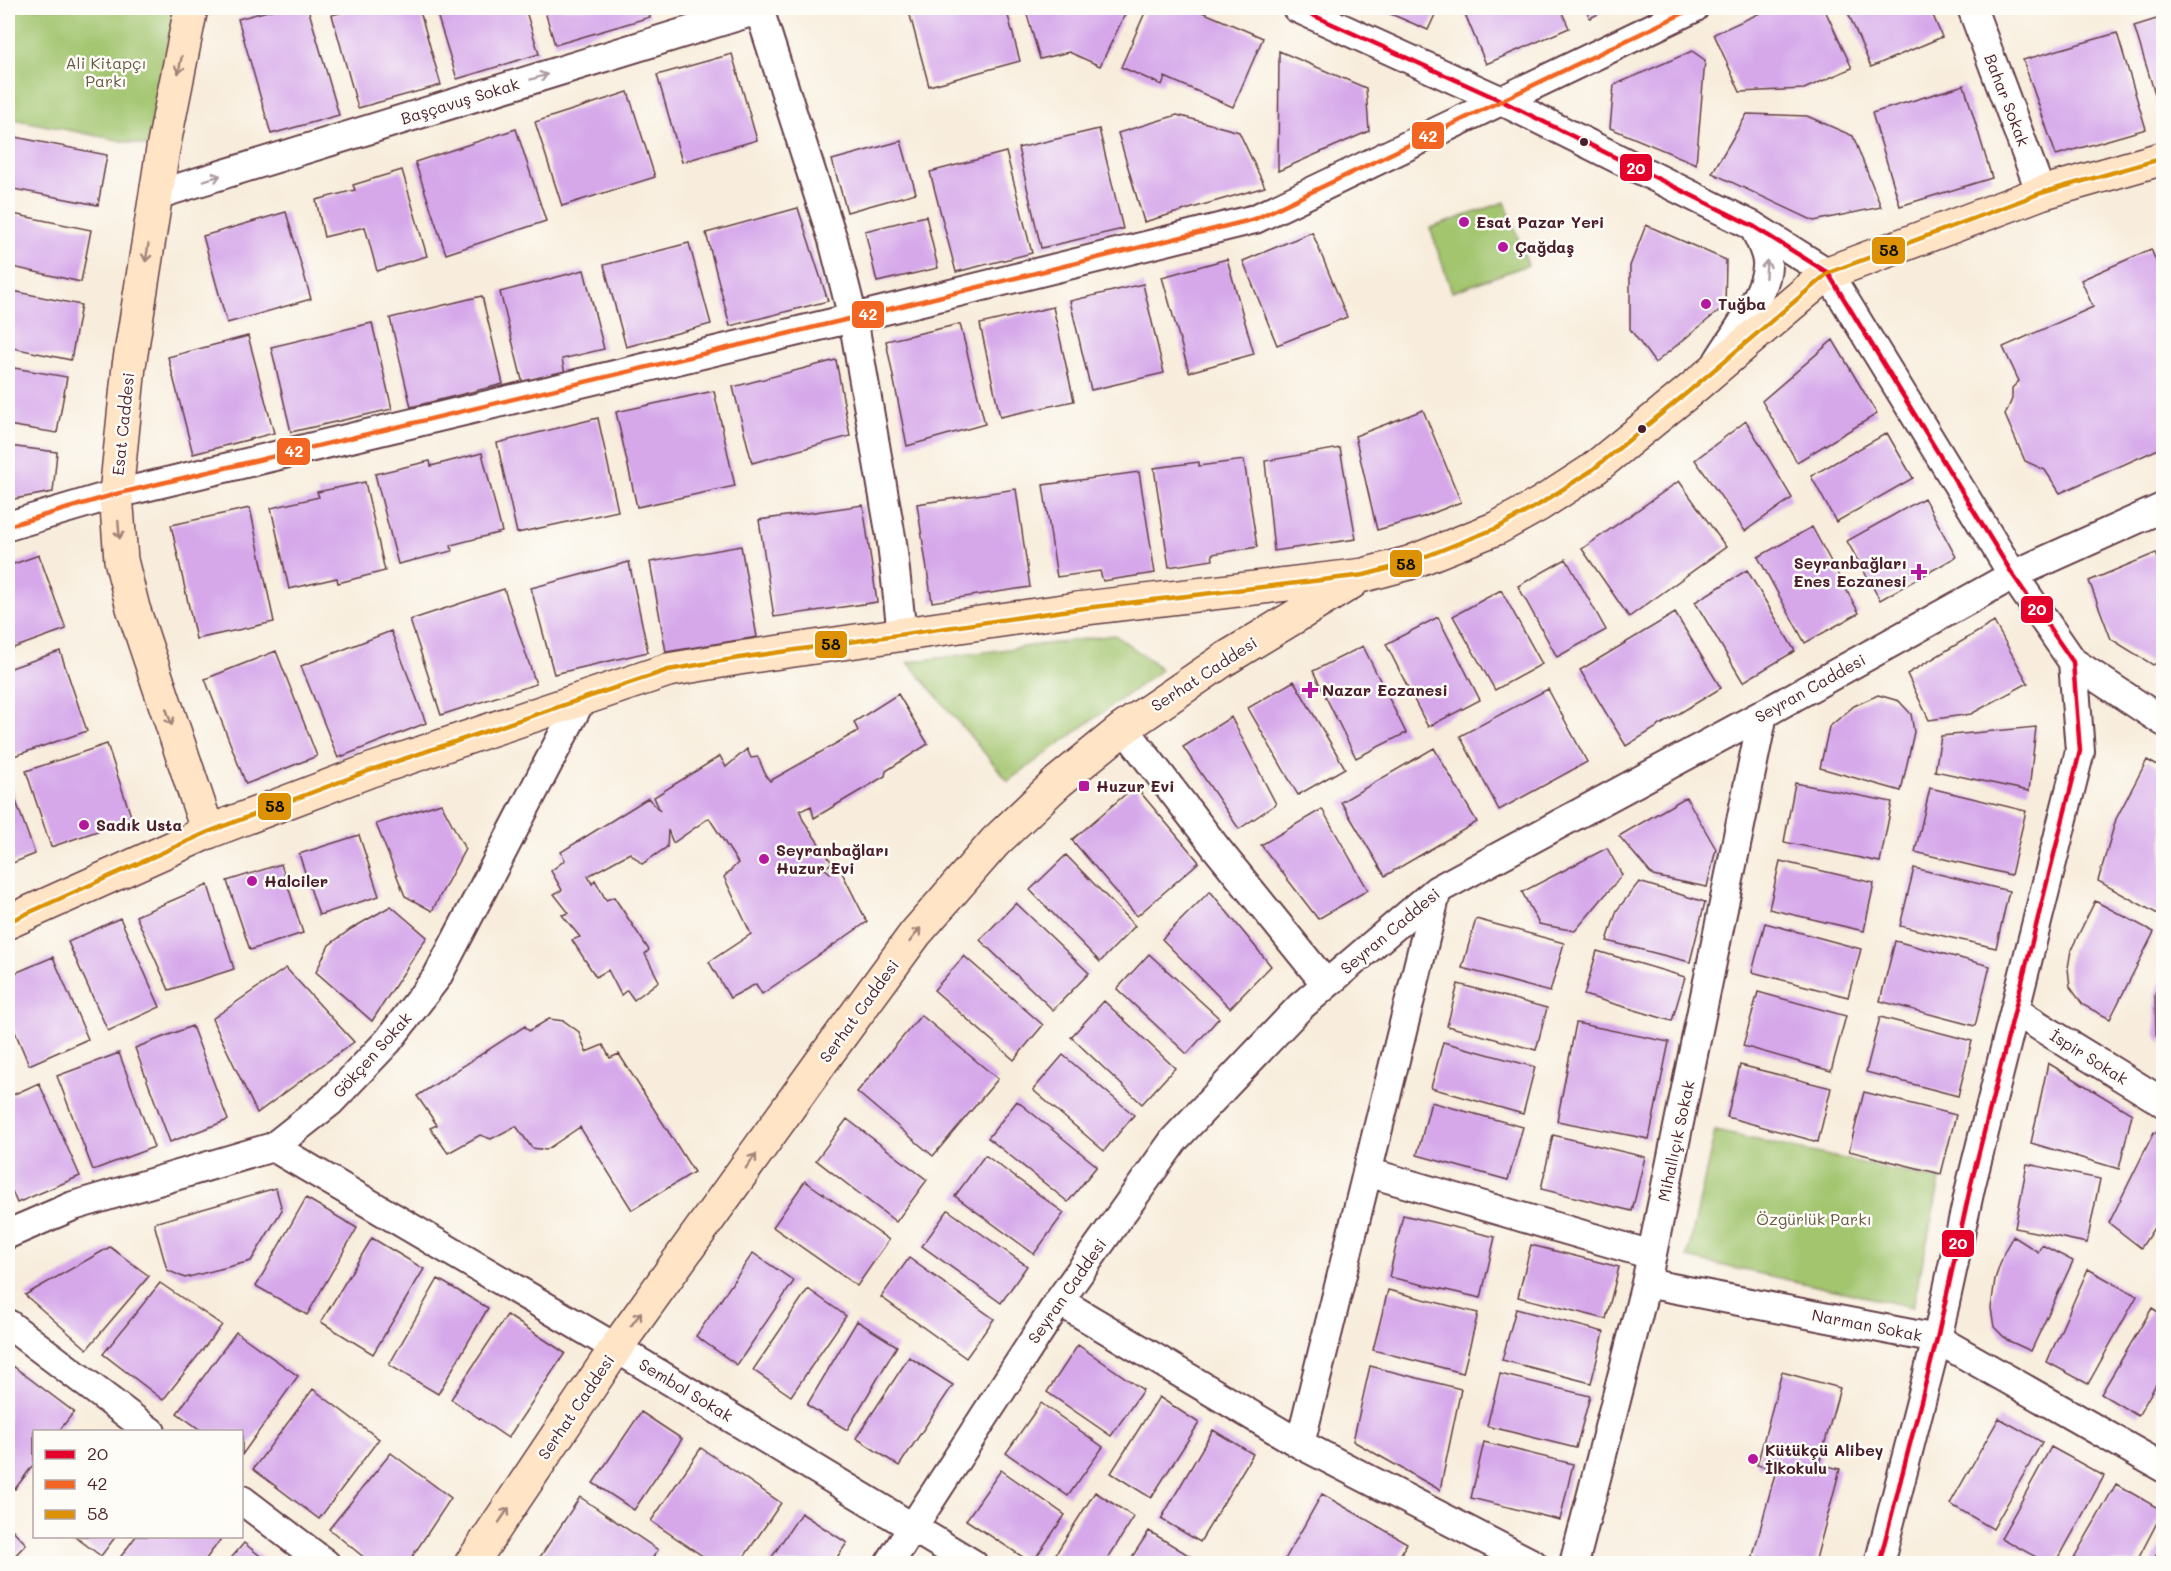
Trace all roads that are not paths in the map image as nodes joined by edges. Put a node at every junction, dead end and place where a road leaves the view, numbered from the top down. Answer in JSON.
{"nodes":[{"id":1,"x":191,"y":8,"type":"edge"},
{"id":2,"x":761,"y":8,"type":"edge"},
{"id":3,"x":1297,"y":8,"type":"edge"},
{"id":4,"x":1694,"y":8,"type":"edge"},
{"id":5,"x":1972,"y":8,"type":"edge"},
{"id":6,"x":1502,"y":100,"type":"junction"},
{"id":7,"x":2163,"y":158,"type":"edge"},
{"id":8,"x":2041,"y":193,"type":"junction"},
{"id":9,"x":156,"y":195,"type":"junction"},
{"id":10,"x":1753,"y":226,"type":"junction"},
{"id":11,"x":1828,"y":273,"type":"junction"},
{"id":12,"x":853,"y":318,"type":"junction"},
{"id":13,"x":1709,"y":375,"type":"junction"},
{"id":14,"x":116,"y":494,"type":"junction"},
{"id":15,"x":2163,"y":507,"type":"edge"},
{"id":16,"x":8,"y":526,"type":"edge"},
{"id":17,"x":1364,"y":575,"type":"junction"},
{"id":18,"x":2013,"y":575,"type":"junction"},
{"id":19,"x":902,"y":635,"type":"junction"},
{"id":20,"x":2073,"y":662,"type":"junction"},
{"id":21,"x":582,"y":698,"type":"junction"},
{"id":22,"x":1763,"y":714,"type":"junction"},
{"id":23,"x":2163,"y":722,"type":"edge"},
{"id":24,"x":1124,"y":728,"type":"junction"},
{"id":25,"x":208,"y":832,"type":"junction"},
{"id":26,"x":1437,"y":890,"type":"junction"},
{"id":27,"x":8,"y":922,"type":"edge"},
{"id":28,"x":1326,"y":984,"type":"junction"},
{"id":29,"x":2015,"y":1011,"type":"junction"},
{"id":30,"x":2163,"y":1103,"type":"edge"},
{"id":31,"x":273,"y":1148,"type":"junction"},
{"id":32,"x":1367,"y":1172,"type":"junction"},
{"id":33,"x":8,"y":1234,"type":"edge"},
{"id":34,"x":1652,"y":1255,"type":"junction"},
{"id":35,"x":1646,"y":1283,"type":"junction"},
{"id":36,"x":1059,"y":1301,"type":"junction"},
{"id":37,"x":8,"y":1324,"type":"edge"},
{"id":38,"x":1937,"y":1339,"type":"junction"},
{"id":39,"x":616,"y":1348,"type":"junction"},
{"id":40,"x":150,"y":1430,"type":"edge"},
{"id":41,"x":1300,"y":1444,"type":"junction"},
{"id":42,"x":2163,"y":1468,"type":"edge"},
{"id":43,"x":243,"y":1501,"type":"edge"},
{"id":44,"x":913,"y":1526,"type":"junction"},
{"id":45,"x":326,"y":1563,"type":"edge"},
{"id":46,"x":471,"y":1563,"type":"edge"},
{"id":47,"x":889,"y":1563,"type":"edge"},
{"id":48,"x":973,"y":1563,"type":"edge"},
{"id":49,"x":1533,"y":1563,"type":"edge"},
{"id":50,"x":1574,"y":1563,"type":"edge"},
{"id":51,"x":1879,"y":1563,"type":"edge"}],
"edges":[{"from":1,"to":9,"type":"main road","name":"Esat Caddesi","one_way":true},
{"from":9,"to":2,"type":"street","name":"Başçavuş Sokak","one_way":true},
{"from":2,"to":12,"type":"street"},
{"from":3,"to":6,"type":"street"},
{"from":4,"to":6,"type":"street"},
{"from":5,"to":8,"type":"street","name":"Bahar Sokak"},
{"from":6,"to":10,"type":"street"},
{"from":6,"to":12,"type":"street"},
{"from":7,"to":8,"type":"main road"},
{"from":8,"to":11,"type":"main road"},
{"from":9,"to":14,"type":"main road","name":"Esat Caddesi","one_way":true},
{"from":10,"to":11,"type":"street"},
{"from":13,"to":10,"type":"street","one_way":true},
{"from":11,"to":13,"type":"main road"},
{"from":11,"to":18,"type":"street"},
{"from":12,"to":14,"type":"street"},
{"from":12,"to":19,"type":"street"},
{"from":13,"to":17,"type":"main road"},
{"from":14,"to":16,"type":"street"},
{"from":14,"to":25,"type":"main road","name":"Esat Caddesi","one_way":true},
{"from":15,"to":18,"type":"street","name":"Seyran Caddesi"},
{"from":17,"to":19,"type":"main road"},
{"from":17,"to":24,"type":"main road","name":"Serhat Caddesi"},
{"from":18,"to":20,"type":"street"},
{"from":18,"to":22,"type":"street","name":"Seyran Caddesi"},
{"from":19,"to":21,"type":"main road"},
{"from":20,"to":23,"type":"street"},
{"from":20,"to":29,"type":"street"},
{"from":21,"to":25,"type":"main road"},
{"from":21,"to":31,"type":"street","name":"Gökçen Sokak"},
{"from":22,"to":26,"type":"street","name":"Seyran Caddesi"},
{"from":22,"to":34,"type":"street","name":"Mihallıçık Sokak"},
{"from":24,"to":28,"type":"street"},
{"from":39,"to":24,"type":"main road","name":"Serhat Caddesi","one_way":true},
{"from":25,"to":27,"type":"main road"},
{"from":26,"to":28,"type":"street","name":"Seyran Caddesi"},
{"from":26,"to":32,"type":"street"},
{"from":28,"to":36,"type":"street","name":"Seyran Caddesi"},
{"from":29,"to":30,"type":"street","name":"İspir Sokak"},
{"from":29,"to":38,"type":"street"},
{"from":31,"to":33,"type":"street","name":"Gökçen Sokak"},
{"from":31,"to":39,"type":"street","name":"Sembol Sokak"},
{"from":32,"to":34,"type":"street"},
{"from":32,"to":41,"type":"street"},
{"from":34,"to":35,"type":"street","name":"Mihallıçık Sokak"},
{"from":35,"to":38,"type":"street","name":"Narman Sokak"},
{"from":35,"to":50,"type":"street","name":"Mihallıçık Sokak"},
{"from":36,"to":41,"type":"street"},
{"from":36,"to":44,"type":"street","name":"Seyran Caddesi"},
{"from":37,"to":40,"type":"street"},
{"from":38,"to":42,"type":"street","name":"Narman Sokak"},
{"from":38,"to":51,"type":"street"},
{"from":39,"to":44,"type":"street","name":"Sembol Sokak"},
{"from":46,"to":39,"type":"main road","name":"Serhat Caddesi","one_way":true},
{"from":41,"to":49,"type":"street"},
{"from":43,"to":45,"type":"street"},
{"from":44,"to":47,"type":"street","name":"Seyran Caddesi"},
{"from":44,"to":48,"type":"street","name":"Sembol Sokak"}]}
